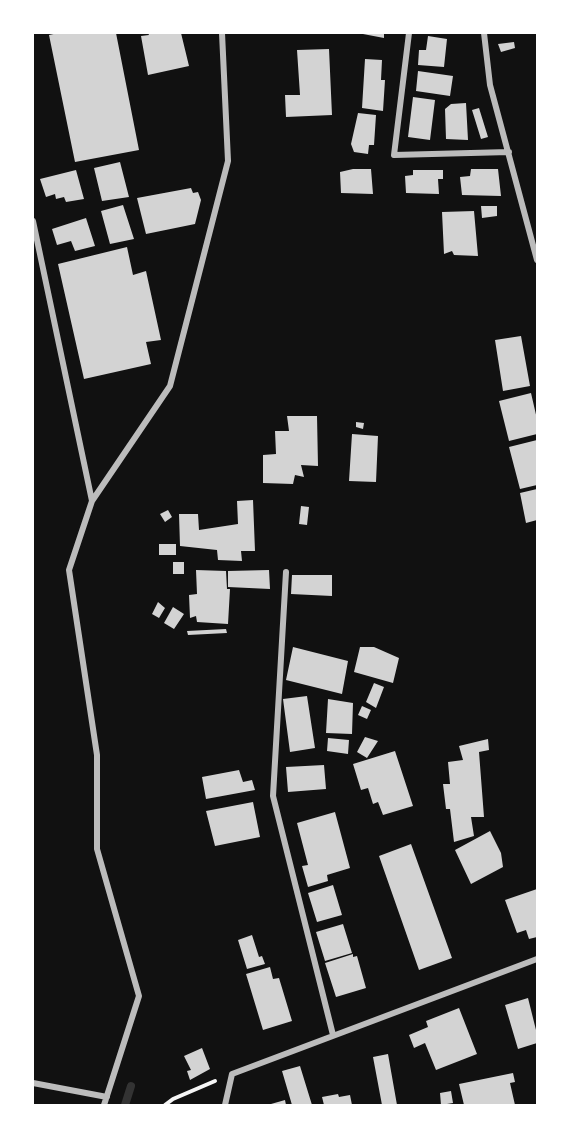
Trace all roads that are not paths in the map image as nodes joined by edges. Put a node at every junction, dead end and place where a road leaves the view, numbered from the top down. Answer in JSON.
{"nodes":[{"id":1,"x":222,"y":33,"type":"edge"},
{"id":2,"x":409,"y":33,"type":"edge"},
{"id":3,"x":484,"y":33,"type":"edge"},
{"id":4,"x":509,"y":152,"type":"junction"},
{"id":5,"x":33,"y":221,"type":"edge"},
{"id":6,"x":537,"y":260,"type":"edge"},
{"id":7,"x":92,"y":501,"type":"junction"},
{"id":8,"x":286,"y":572,"type":"dead end"},
{"id":9,"x":537,"y":959,"type":"edge"},
{"id":10,"x":333,"y":1035,"type":"junction"},
{"id":11,"x":33,"y":1083,"type":"edge"},
{"id":12,"x":107,"y":1097,"type":"junction"},
{"id":13,"x":104,"y":1105,"type":"edge"},
{"id":14,"x":225,"y":1105,"type":"edge"}],
"edges":[{"from":1,"to":7,"type":"street"},
{"from":2,"to":4,"type":"street"},
{"from":3,"to":4,"type":"street"},
{"from":4,"to":6,"type":"street"},
{"from":5,"to":7,"type":"street"},
{"from":7,"to":12,"type":"street"},
{"from":8,"to":10,"type":"street"},
{"from":9,"to":10,"type":"street"},
{"from":10,"to":14,"type":"street"},
{"from":11,"to":12,"type":"street"},
{"from":12,"to":13,"type":"street"}]}
